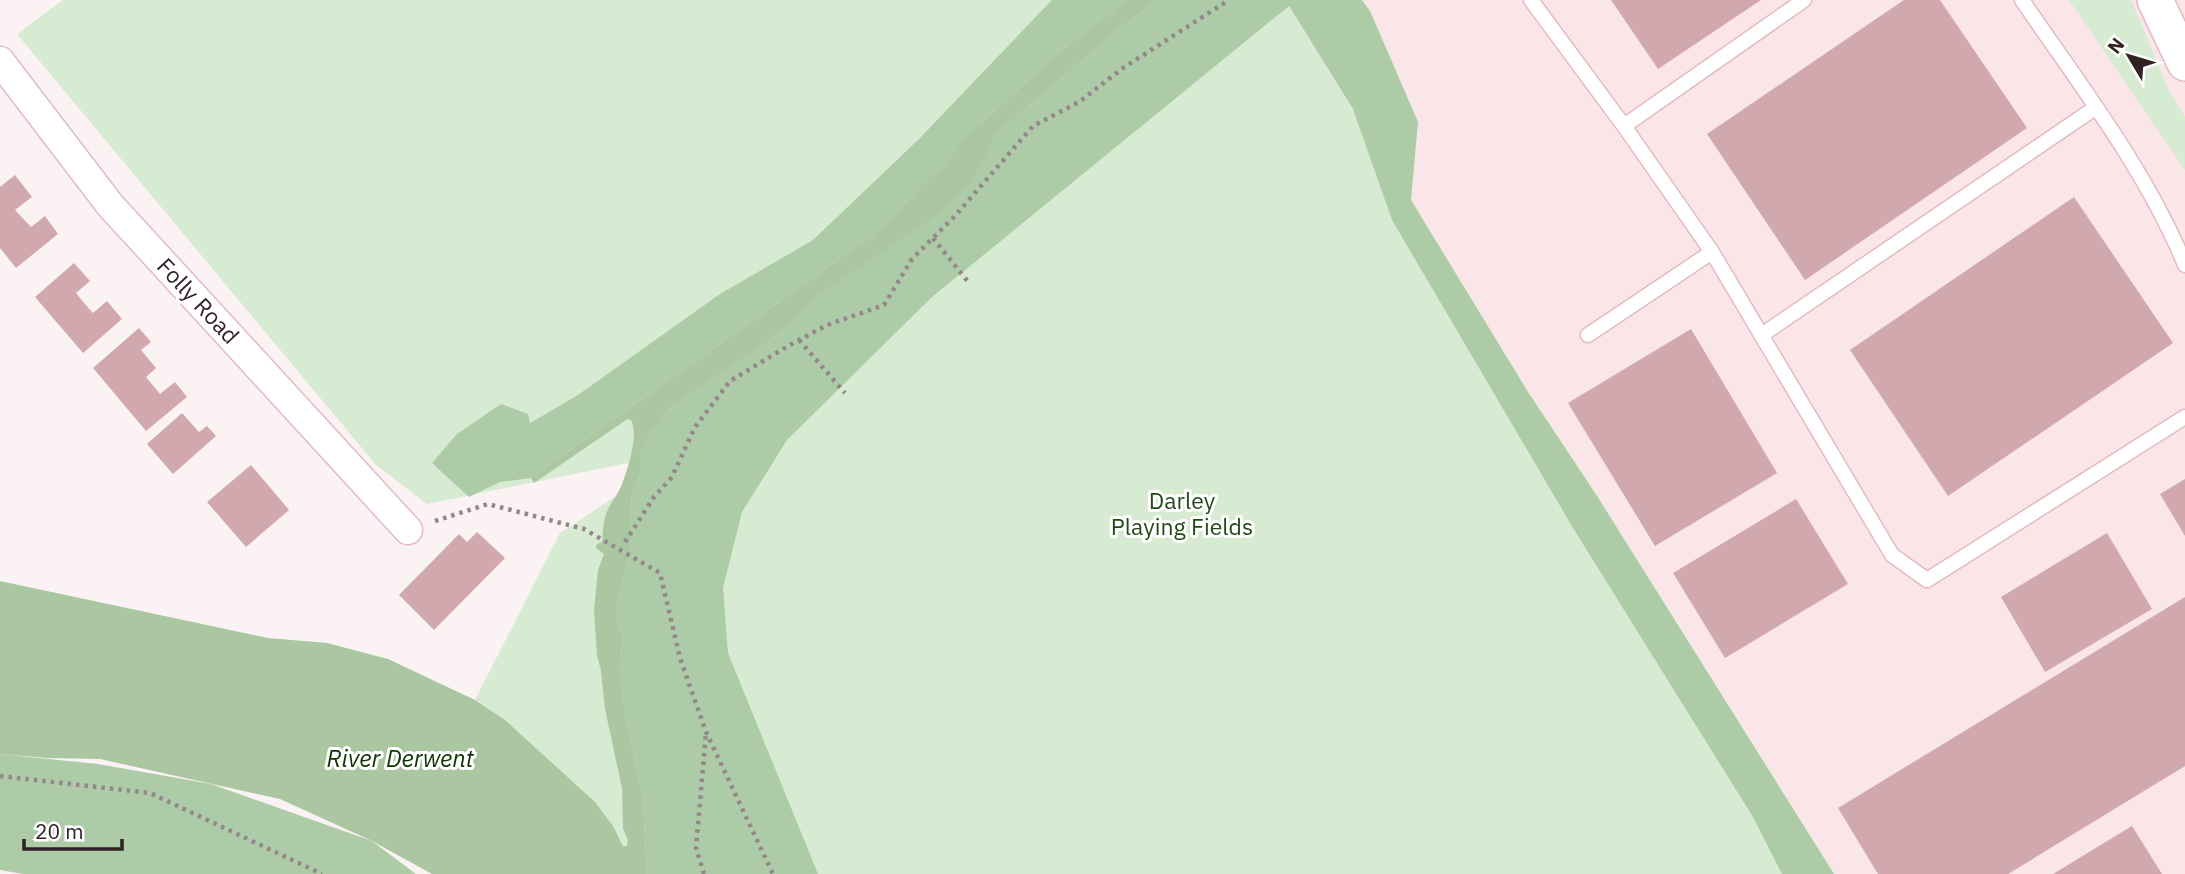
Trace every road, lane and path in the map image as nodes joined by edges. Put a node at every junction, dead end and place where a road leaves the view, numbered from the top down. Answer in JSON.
{"nodes":[{"id":1,"x":1229,"y":0,"type":"edge"},
{"id":2,"x":1531,"y":0,"type":"edge"},
{"id":3,"x":1804,"y":0,"type":"edge"},
{"id":4,"x":2022,"y":0,"type":"edge"},
{"id":5,"x":2155,"y":0,"type":"edge"},
{"id":6,"x":0,"y":61,"type":"edge"},
{"id":7,"x":2185,"y":63,"type":"edge"},
{"id":8,"x":2095,"y":108,"type":"junction"},
{"id":9,"x":1624,"y":126,"type":"junction"},
{"id":10,"x":933,"y":238,"type":"junction"},
{"id":11,"x":1712,"y":252,"type":"junction"},
{"id":12,"x":2185,"y":265,"type":"edge"},
{"id":13,"x":969,"y":283,"type":"dead end"},
{"id":14,"x":1763,"y":334,"type":"junction"},
{"id":15,"x":1588,"y":335,"type":"dead end"},
{"id":16,"x":799,"y":340,"type":"junction"},
{"id":17,"x":845,"y":393,"type":"dead end"},
{"id":18,"x":2185,"y":417,"type":"edge"},
{"id":19,"x":408,"y":530,"type":"joint"},
{"id":20,"x":625,"y":542,"type":"dead end"},
{"id":21,"x":706,"y":732,"type":"junction"},
{"id":22,"x":0,"y":776,"type":"edge"},
{"id":23,"x":322,"y":874,"type":"edge"},
{"id":24,"x":705,"y":874,"type":"edge"},
{"id":25,"x":772,"y":874,"type":"edge"}],
"edges":[{"from":1,"to":10,"type":"path"},
{"from":2,"to":9,"type":"lane"},
{"from":3,"to":9,"type":"lane"},
{"from":4,"to":8,"type":"lane"},
{"from":5,"to":7,"type":"street"},
{"from":6,"to":19,"type":"street","name":"Folly Road"},
{"from":8,"to":12,"type":"lane"},
{"from":8,"to":14,"type":"lane"},
{"from":9,"to":11,"type":"lane"},
{"from":10,"to":13,"type":"path"},
{"from":10,"to":16,"type":"path"},
{"from":11,"to":14,"type":"lane"},
{"from":11,"to":15,"type":"lane"},
{"from":14,"to":18,"type":"lane"},
{"from":16,"to":17,"type":"path"},
{"from":16,"to":20,"type":"path"},
{"from":19,"to":21,"type":"path"},
{"from":21,"to":24,"type":"path"},
{"from":21,"to":25,"type":"path"},
{"from":22,"to":23,"type":"path"}]}
